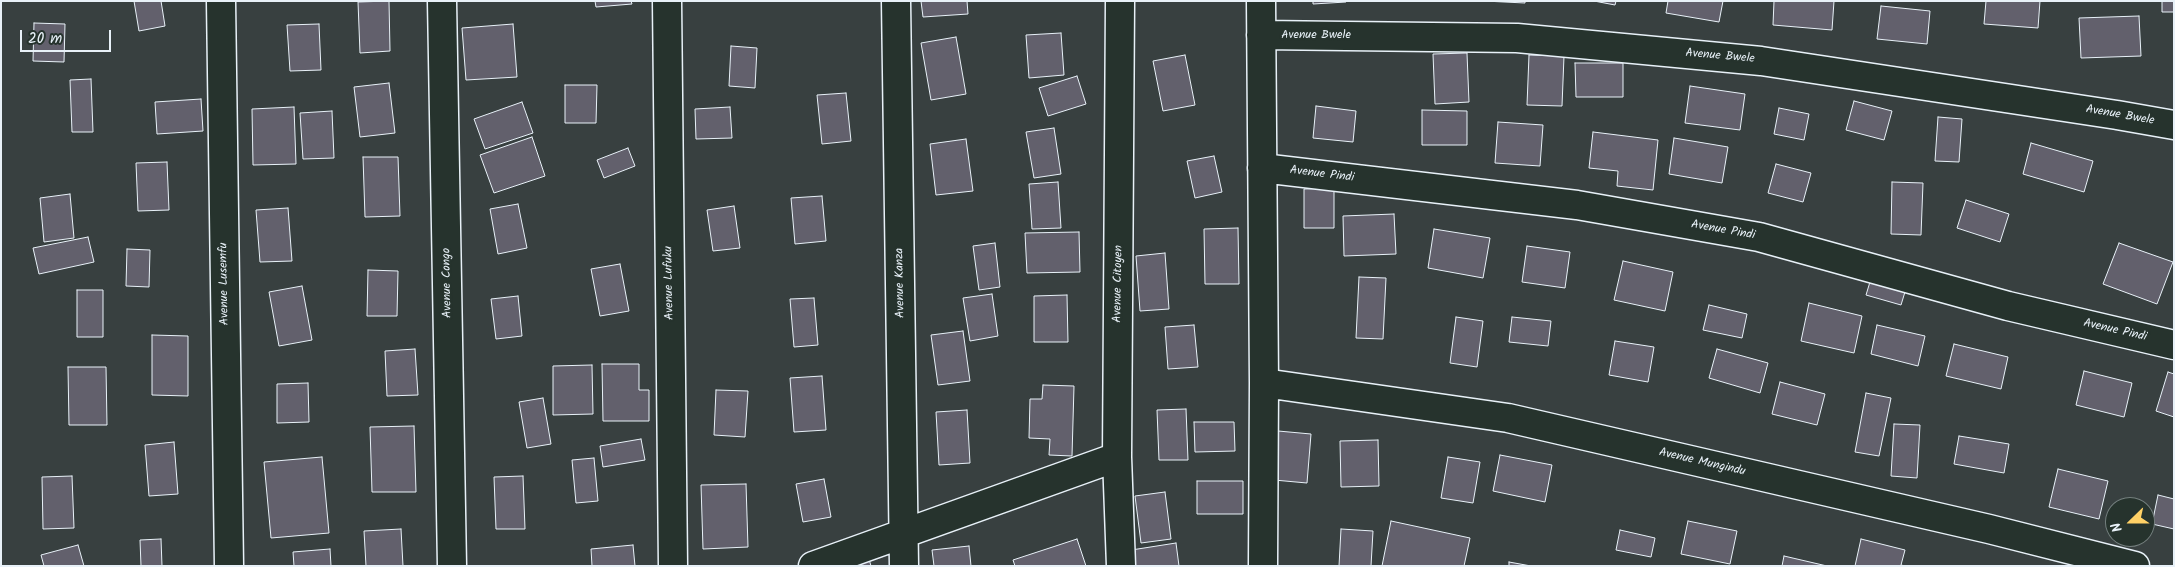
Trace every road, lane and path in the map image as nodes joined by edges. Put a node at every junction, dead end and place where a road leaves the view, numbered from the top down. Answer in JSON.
{"nodes":[{"id":1,"x":221,"y":1,"type":"edge"},
{"id":2,"x":442,"y":1,"type":"edge"},
{"id":3,"x":668,"y":1,"type":"edge"},
{"id":4,"x":896,"y":1,"type":"edge"},
{"id":5,"x":1120,"y":1,"type":"edge"},
{"id":6,"x":1261,"y":1,"type":"edge"},
{"id":7,"x":1261,"y":35,"type":"junction"},
{"id":8,"x":2174,"y":125,"type":"edge"},
{"id":9,"x":1262,"y":168,"type":"junction"},
{"id":10,"x":2174,"y":345,"type":"edge"},
{"id":11,"x":1264,"y":382,"type":"junction"},
{"id":12,"x":1117,"y":458,"type":"junction"},
{"id":13,"x":905,"y":532,"type":"junction"},
{"id":14,"x":229,"y":566,"type":"edge"},
{"id":15,"x":452,"y":566,"type":"edge"},
{"id":16,"x":672,"y":566,"type":"edge"},
{"id":17,"x":813,"y":566,"type":"edge"},
{"id":18,"x":904,"y":566,"type":"edge"},
{"id":19,"x":1121,"y":566,"type":"edge"},
{"id":20,"x":1263,"y":566,"type":"edge"},
{"id":21,"x":2135,"y":566,"type":"edge"}],
"edges":[{"from":1,"to":14,"type":"street","name":"Avenue Lusemfu"},
{"from":2,"to":15,"type":"street","name":"Avenue Congo"},
{"from":3,"to":16,"type":"street","name":"Avenue Lufuku"},
{"from":4,"to":13,"type":"street","name":"Avenue Kanza"},
{"from":5,"to":12,"type":"street","name":"Avenue Citoyen"},
{"from":6,"to":7,"type":"street"},
{"from":7,"to":8,"type":"street","name":"Avenue Bwele"},
{"from":7,"to":9,"type":"street"},
{"from":9,"to":10,"type":"street","name":"Avenue Pindi"},
{"from":9,"to":11,"type":"street"},
{"from":11,"to":20,"type":"street"},
{"from":11,"to":21,"type":"street","name":"Avenue Mungindu"},
{"from":12,"to":13,"type":"street"},
{"from":12,"to":19,"type":"street","name":"Avenue Citoyen"},
{"from":13,"to":17,"type":"street"},
{"from":13,"to":18,"type":"street","name":"Avenue Kanza"}]}
